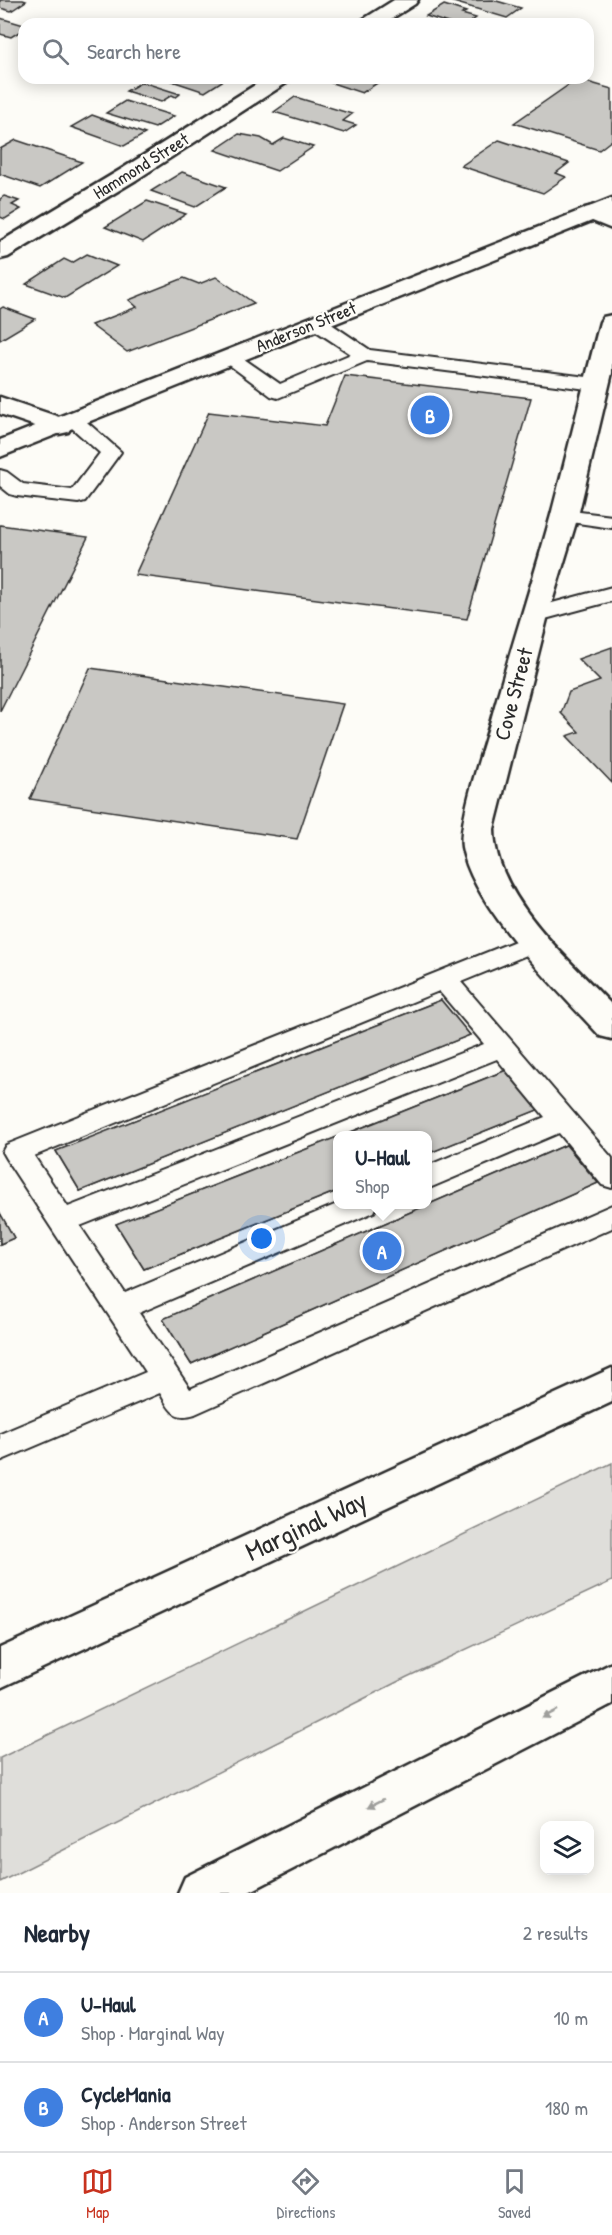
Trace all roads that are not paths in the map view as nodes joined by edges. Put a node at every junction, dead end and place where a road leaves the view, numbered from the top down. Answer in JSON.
{"nodes":[{"id":1,"x":408,"y":0,"type":"edge"},
{"id":2,"x":379,"y":18,"type":"edge"},
{"id":3,"x":272,"y":84,"type":"edge"},
{"id":4,"x":606,"y":214,"type":"edge"},
{"id":5,"x":0,"y":252,"type":"edge"},
{"id":6,"x":612,"y":322,"type":"edge"},
{"id":7,"x":317,"y":323,"type":"junction"},
{"id":8,"x":365,"y":355,"type":"junction"},
{"id":9,"x":230,"y":358,"type":"junction"},
{"id":10,"x":595,"y":384,"type":"junction"},
{"id":11,"x":0,"y":405,"type":"edge"},
{"id":12,"x":66,"y":423,"type":"junction"},
{"id":13,"x":0,"y":449,"type":"edge"},
{"id":14,"x":0,"y":476,"type":"edge"},
{"id":15,"x":564,"y":516,"type":"junction"},
{"id":16,"x":612,"y":522,"type":"edge"},
{"id":17,"x":612,"y":594,"type":"edge"},
{"id":18,"x":534,"y":615,"type":"junction"},
{"id":19,"x":535,"y":942,"type":"junction"},
{"id":20,"x":444,"y":979,"type":"junction"},
{"id":21,"x":612,"y":1027,"type":"edge"},
{"id":22,"x":502,"y":1047,"type":"junction"},
{"id":23,"x":564,"y":1120,"type":"junction"},
{"id":24,"x":432,"y":1176,"type":"edge"},
{"id":25,"x":612,"y":1177,"type":"edge"},
{"id":26,"x":352,"y":1209,"type":"edge"},
{"id":27,"x":612,"y":1216,"type":"edge"},
{"id":28,"x":62,"y":1221,"type":"junction"},
{"id":29,"x":120,"y":1308,"type":"junction"},
{"id":30,"x":166,"y":1377,"type":"junction"},
{"id":31,"x":612,"y":1384,"type":"edge"},
{"id":32,"x":0,"y":1448,"type":"edge"},
{"id":33,"x":0,"y":1669,"type":"edge"},
{"id":34,"x":609,"y":1684,"type":"edge"},
{"id":35,"x":201,"y":1893,"type":"edge"}],
"edges":[{"from":1,"to":2,"type":"main road"},
{"from":3,"to":5,"type":"main road","name":"Hammond Street"},
{"from":4,"to":7,"type":"main road","name":"Anderson Street"},
{"from":6,"to":10,"type":"main road","name":"Cove Street"},
{"from":7,"to":8,"type":"lane"},
{"from":7,"to":9,"type":"main road","name":"Anderson Street"},
{"from":8,"to":9,"type":"lane"},
{"from":8,"to":10,"type":"lane"},
{"from":9,"to":12,"type":"main road","name":"Anderson Street"},
{"from":10,"to":15,"type":"main road","name":"Cove Street"},
{"from":11,"to":12,"type":"main road"},
{"from":12,"to":13,"type":"main road","name":"Anderson Street"},
{"from":12,"to":14,"type":"lane"},
{"from":15,"to":16,"type":"lane"},
{"from":15,"to":18,"type":"main road","name":"Cove Street"},
{"from":17,"to":18,"type":"lane"},
{"from":18,"to":19,"type":"main road","name":"Cove Street"},
{"from":19,"to":20,"type":"lane"},
{"from":19,"to":21,"type":"main road","name":"Cove Street"},
{"from":20,"to":22,"type":"lane"},
{"from":20,"to":28,"type":"lane"},
{"from":22,"to":23,"type":"lane"},
{"from":22,"to":28,"type":"lane"},
{"from":23,"to":24,"type":"lane"},
{"from":23,"to":25,"type":"lane"},
{"from":26,"to":29,"type":"lane"},
{"from":27,"to":30,"type":"lane"},
{"from":28,"to":29,"type":"lane"},
{"from":29,"to":30,"type":"lane"},
{"from":30,"to":32,"type":"lane"},
{"from":31,"to":33,"type":"main road","name":"Marginal Way"},
{"from":34,"to":35,"type":"main road","one_way":true}]}
